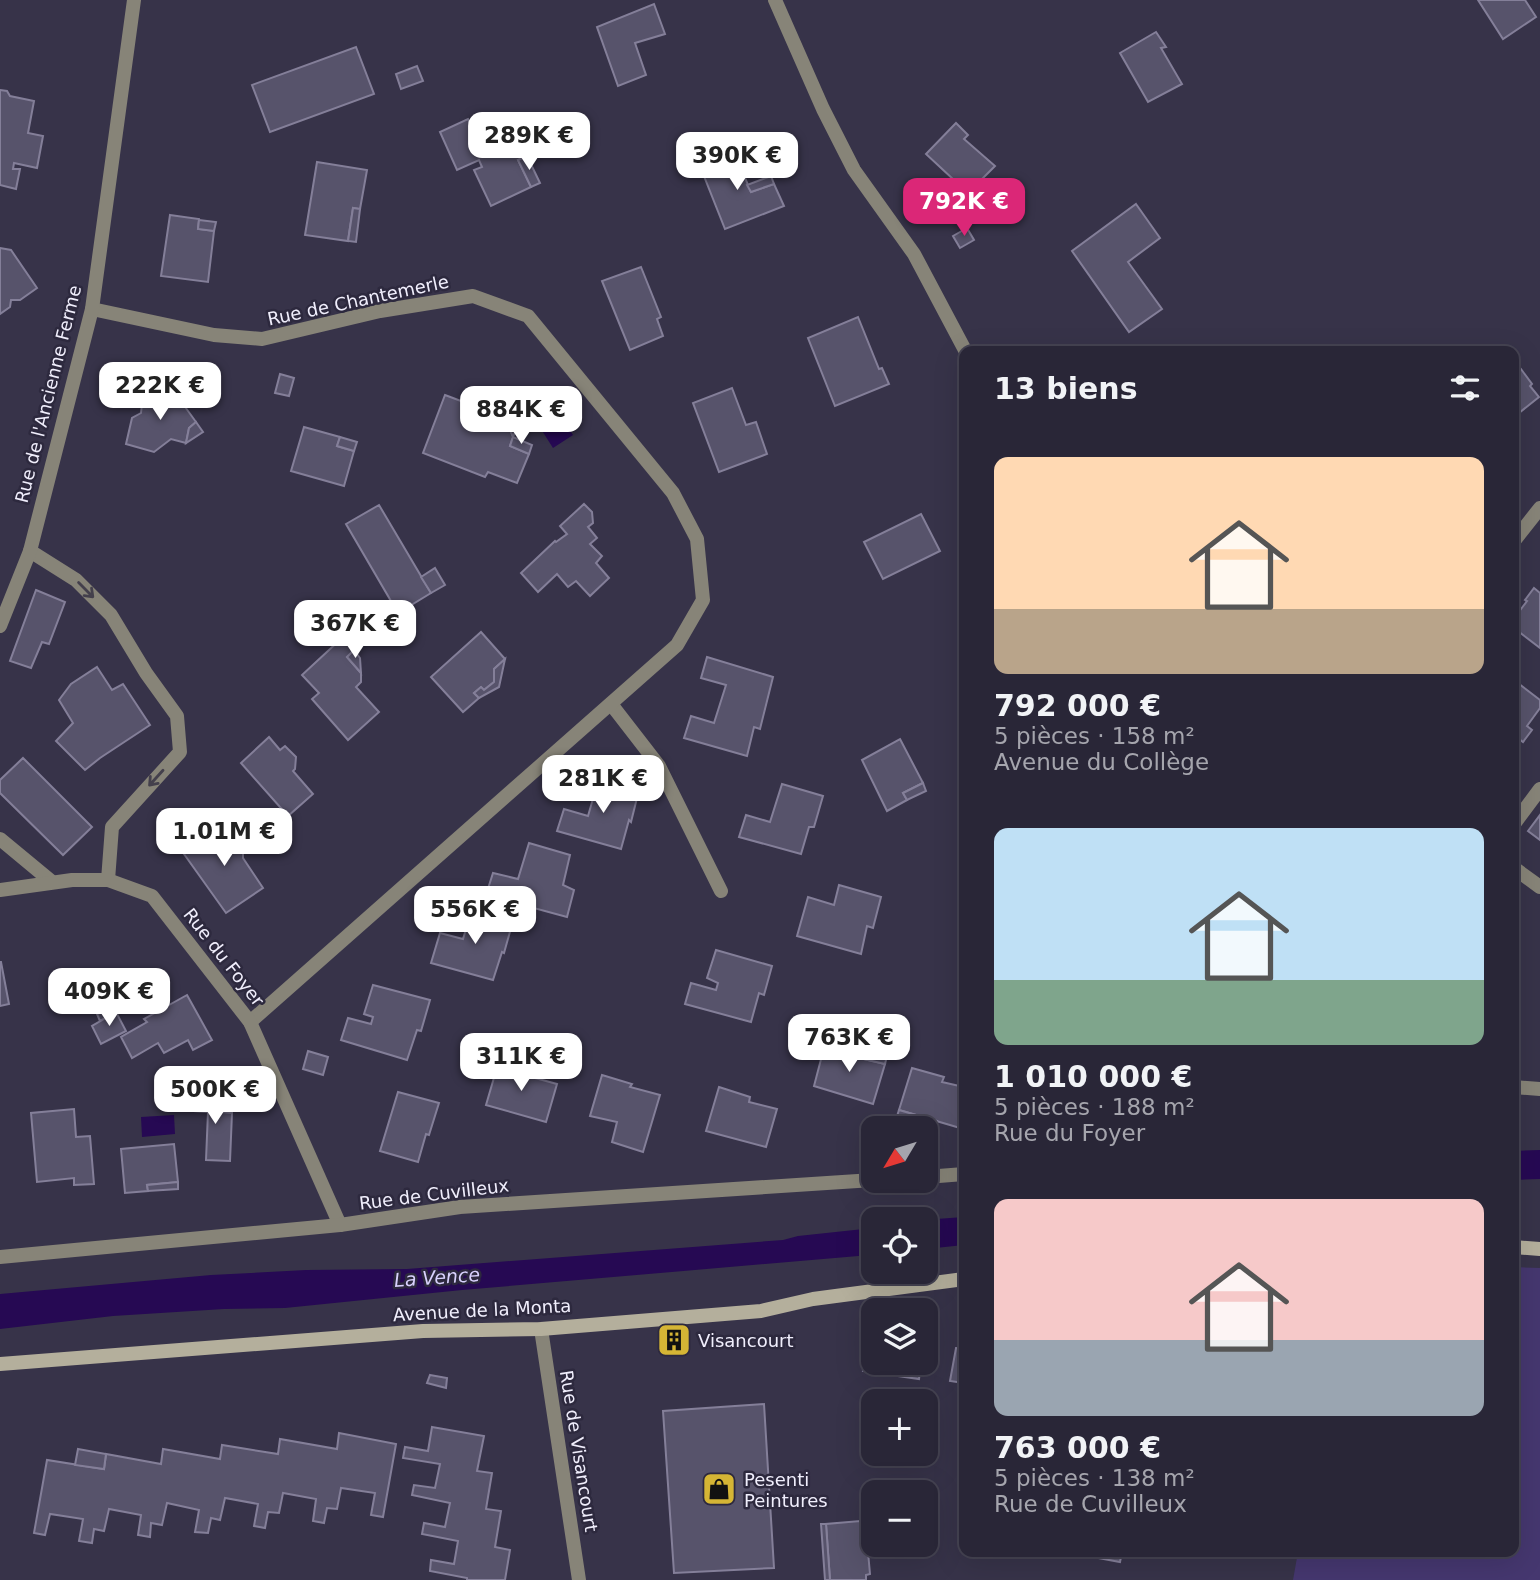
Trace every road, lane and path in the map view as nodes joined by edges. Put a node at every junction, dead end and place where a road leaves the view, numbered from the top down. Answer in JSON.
{"nodes":[{"id":1,"x":134,"y":0,"type":"edge"},
{"id":2,"x":775,"y":0,"type":"edge"},
{"id":3,"x":92,"y":309,"type":"junction"},
{"id":4,"x":963,"y":346,"type":"edge"},
{"id":5,"x":1540,"y":508,"type":"edge"},
{"id":6,"x":1519,"y":535,"type":"edge"},
{"id":7,"x":30,"y":551,"type":"junction"},
{"id":8,"x":0,"y":625,"type":"edge"},
{"id":9,"x":611,"y":704,"type":"junction"},
{"id":10,"x":1540,"y":789,"type":"edge"},
{"id":11,"x":1519,"y":817,"type":"edge"},
{"id":12,"x":0,"y":839,"type":"edge"},
{"id":13,"x":1519,"y":872,"type":"edge"},
{"id":14,"x":108,"y":880,"type":"junction"},
{"id":15,"x":52,"y":882,"type":"junction"},
{"id":16,"x":1540,"y":887,"type":"edge"},
{"id":17,"x":0,"y":890,"type":"edge"},
{"id":18,"x":721,"y":891,"type":"dead end"},
{"id":19,"x":250,"y":1022,"type":"junction"},
{"id":20,"x":1519,"y":1087,"type":"edge"},
{"id":21,"x":1540,"y":1089,"type":"edge"},
{"id":22,"x":959,"y":1174,"type":"edge"},
{"id":23,"x":938,"y":1176,"type":"edge"},
{"id":24,"x":861,"y":1181,"type":"edge"},
{"id":25,"x":340,"y":1225,"type":"junction"},
{"id":26,"x":1519,"y":1247,"type":"edge"},
{"id":27,"x":1540,"y":1249,"type":"edge"},
{"id":28,"x":0,"y":1257,"type":"edge"},
{"id":29,"x":959,"y":1280,"type":"edge"},
{"id":30,"x":541,"y":1329,"type":"junction"},
{"id":31,"x":0,"y":1364,"type":"edge"},
{"id":32,"x":579,"y":1580,"type":"edge"}],
"edges":[{"from":1,"to":3,"type":"street","name":"Rue de l'Ancienne Ferme"},
{"from":2,"to":4,"type":"street"},
{"from":3,"to":7,"type":"street","name":"Rue de l'Ancienne Ferme"},
{"from":3,"to":9,"type":"street","name":"Rue de Chantemerle"},
{"from":5,"to":6,"type":"street"},
{"from":7,"to":8,"type":"street","name":"Rue de l'Ancienne Ferme"},
{"from":7,"to":14,"type":"street","one_way":true},
{"from":9,"to":18,"type":"street"},
{"from":9,"to":19,"type":"street","name":"Rue de Chantemerle"},
{"from":10,"to":11,"type":"street"},
{"from":12,"to":15,"type":"street"},
{"from":13,"to":16,"type":"street"},
{"from":14,"to":15,"type":"street","name":"Rue du Foyer"},
{"from":14,"to":19,"type":"street","name":"Rue du Foyer"},
{"from":15,"to":17,"type":"street","name":"Rue du Foyer"},
{"from":19,"to":25,"type":"street","name":"Rue du Foyer"},
{"from":20,"to":21,"type":"street"},
{"from":22,"to":23,"type":"street"},
{"from":24,"to":25,"type":"street","name":"Rue de Cuvilleux"},
{"from":25,"to":28,"type":"street","name":"Rue de Cuvilleux"},
{"from":26,"to":27,"type":"street"},
{"from":29,"to":30,"type":"street","name":"Avenue de la Monta"},
{"from":30,"to":31,"type":"street","name":"Avenue de la Monta"},
{"from":30,"to":32,"type":"street","name":"Rue de Visancourt"}]}
